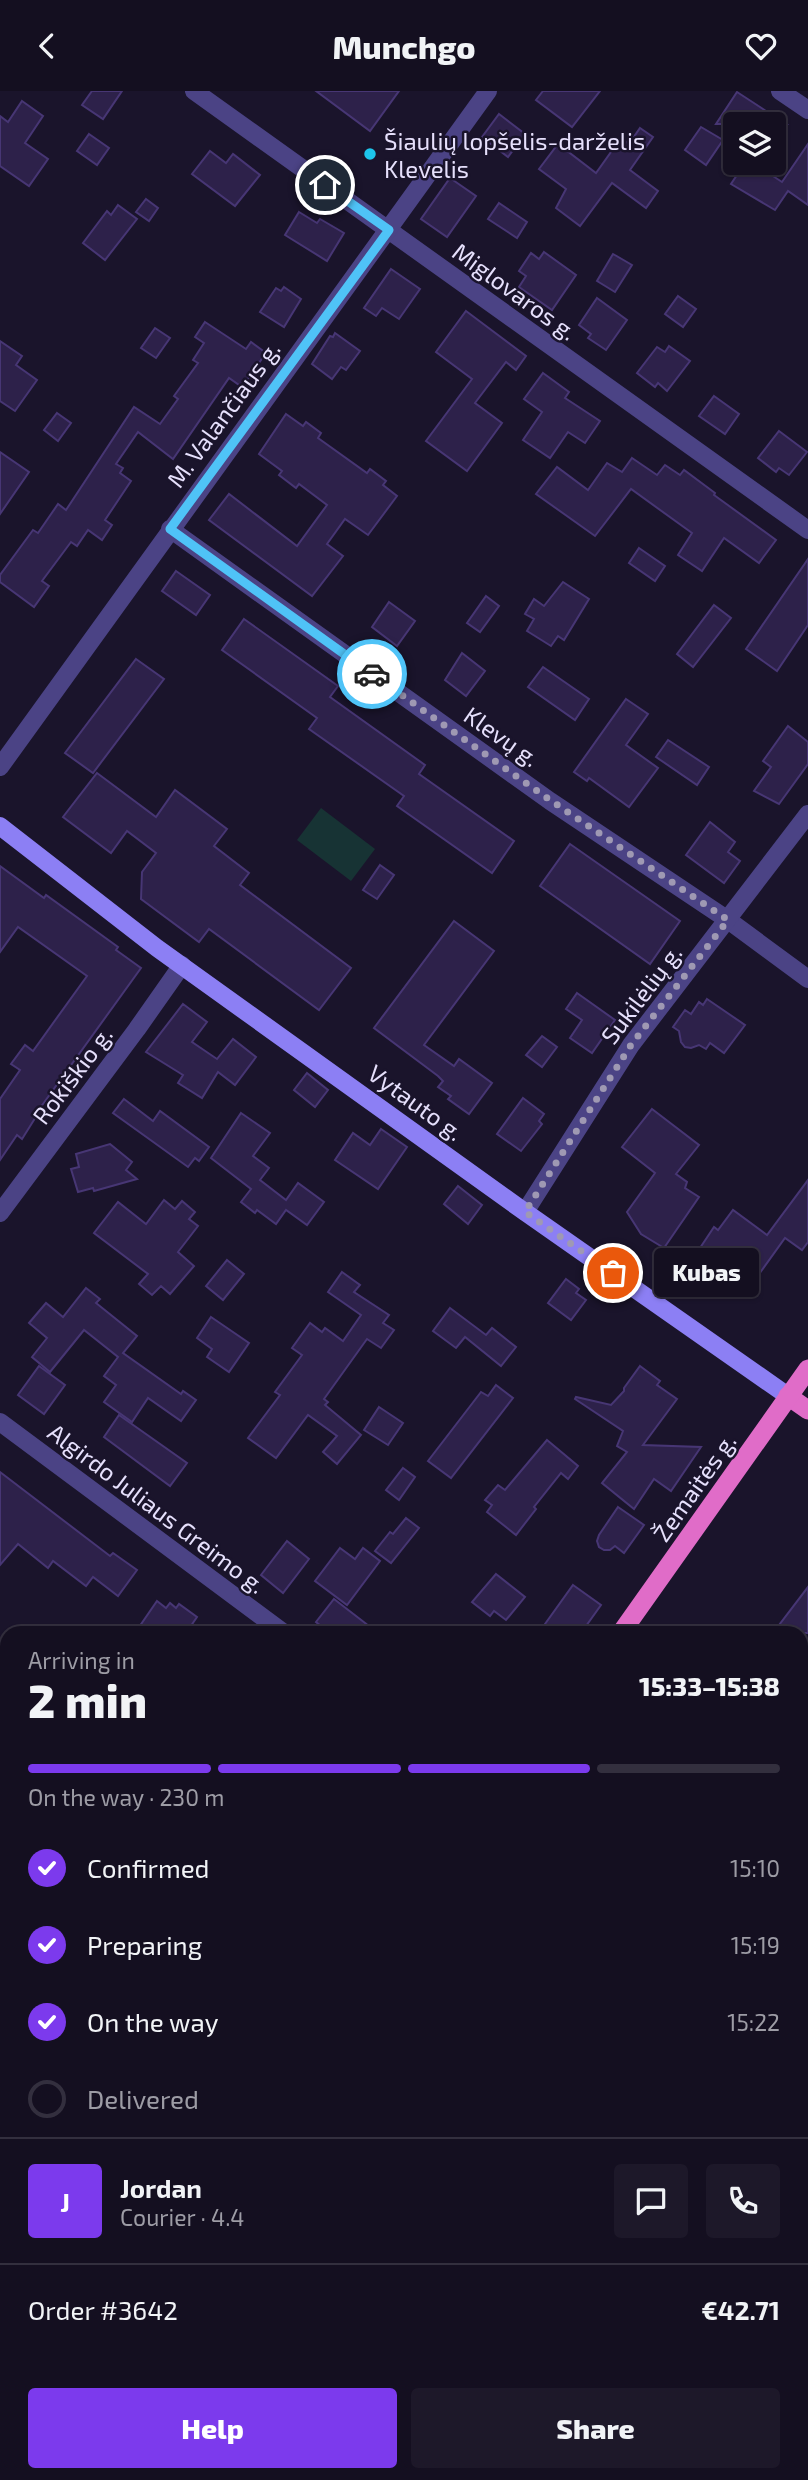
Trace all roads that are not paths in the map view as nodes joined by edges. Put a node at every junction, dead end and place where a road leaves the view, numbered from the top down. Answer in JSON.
{"nodes":[{"id":1,"x":194,"y":91,"type":"edge"},
{"id":2,"x":488,"y":91,"type":"edge"},
{"id":3,"x":780,"y":91,"type":"edge"},
{"id":4,"x":808,"y":110,"type":"edge"},
{"id":5,"x":389,"y":230,"type":"junction"},
{"id":6,"x":170,"y":529,"type":"junction"},
{"id":7,"x":808,"y":530,"type":"edge"},
{"id":8,"x":0,"y":767,"type":"edge"},
{"id":9,"x":808,"y":814,"type":"edge"},
{"id":10,"x":0,"y":826,"type":"edge"},
{"id":11,"x":728,"y":920,"type":"junction"},
{"id":12,"x":181,"y":965,"type":"junction"},
{"id":13,"x":808,"y":979,"type":"edge"},
{"id":14,"x":525,"y":1212,"type":"junction"},
{"id":15,"x":0,"y":1213,"type":"edge"},
{"id":16,"x":808,"y":1369,"type":"edge"},
{"id":17,"x":788,"y":1396,"type":"junction"},
{"id":18,"x":808,"y":1410,"type":"edge"},
{"id":19,"x":0,"y":1422,"type":"edge"},
{"id":20,"x":275,"y":1626,"type":"edge"},
{"id":21,"x":626,"y":1626,"type":"edge"}],
"edges":[{"from":1,"to":5,"type":"street","name":"Miglovaros g."},
{"from":2,"to":5,"type":"street","name":"M. Valančiaus g."},
{"from":3,"to":4,"type":"street"},
{"from":5,"to":6,"type":"street","name":"M. Valančiaus g."},
{"from":5,"to":7,"type":"street","name":"Miglovaros g."},
{"from":6,"to":8,"type":"street","name":"M. Valančiaus g."},
{"from":6,"to":11,"type":"street","name":"Klevų g."},
{"from":9,"to":11,"type":"street","name":"Sukilėlių g."},
{"from":10,"to":12,"type":"main road","name":"Vytauto g."},
{"from":11,"to":13,"type":"street","name":"Klevų g."},
{"from":11,"to":14,"type":"street","name":"Sukilėlių g."},
{"from":12,"to":14,"type":"main road","name":"Vytauto g."},
{"from":12,"to":15,"type":"street","name":"Rokiškio g."},
{"from":14,"to":17,"type":"main road","name":"Vytauto g."},
{"from":16,"to":17,"type":"highway","name":"Žemaitės g."},
{"from":17,"to":18,"type":"highway","name":"Vytauto g."},
{"from":17,"to":21,"type":"highway","name":"Žemaitės g."},
{"from":19,"to":20,"type":"street","name":"Algirdo Juliaus Greimo g."}]}
